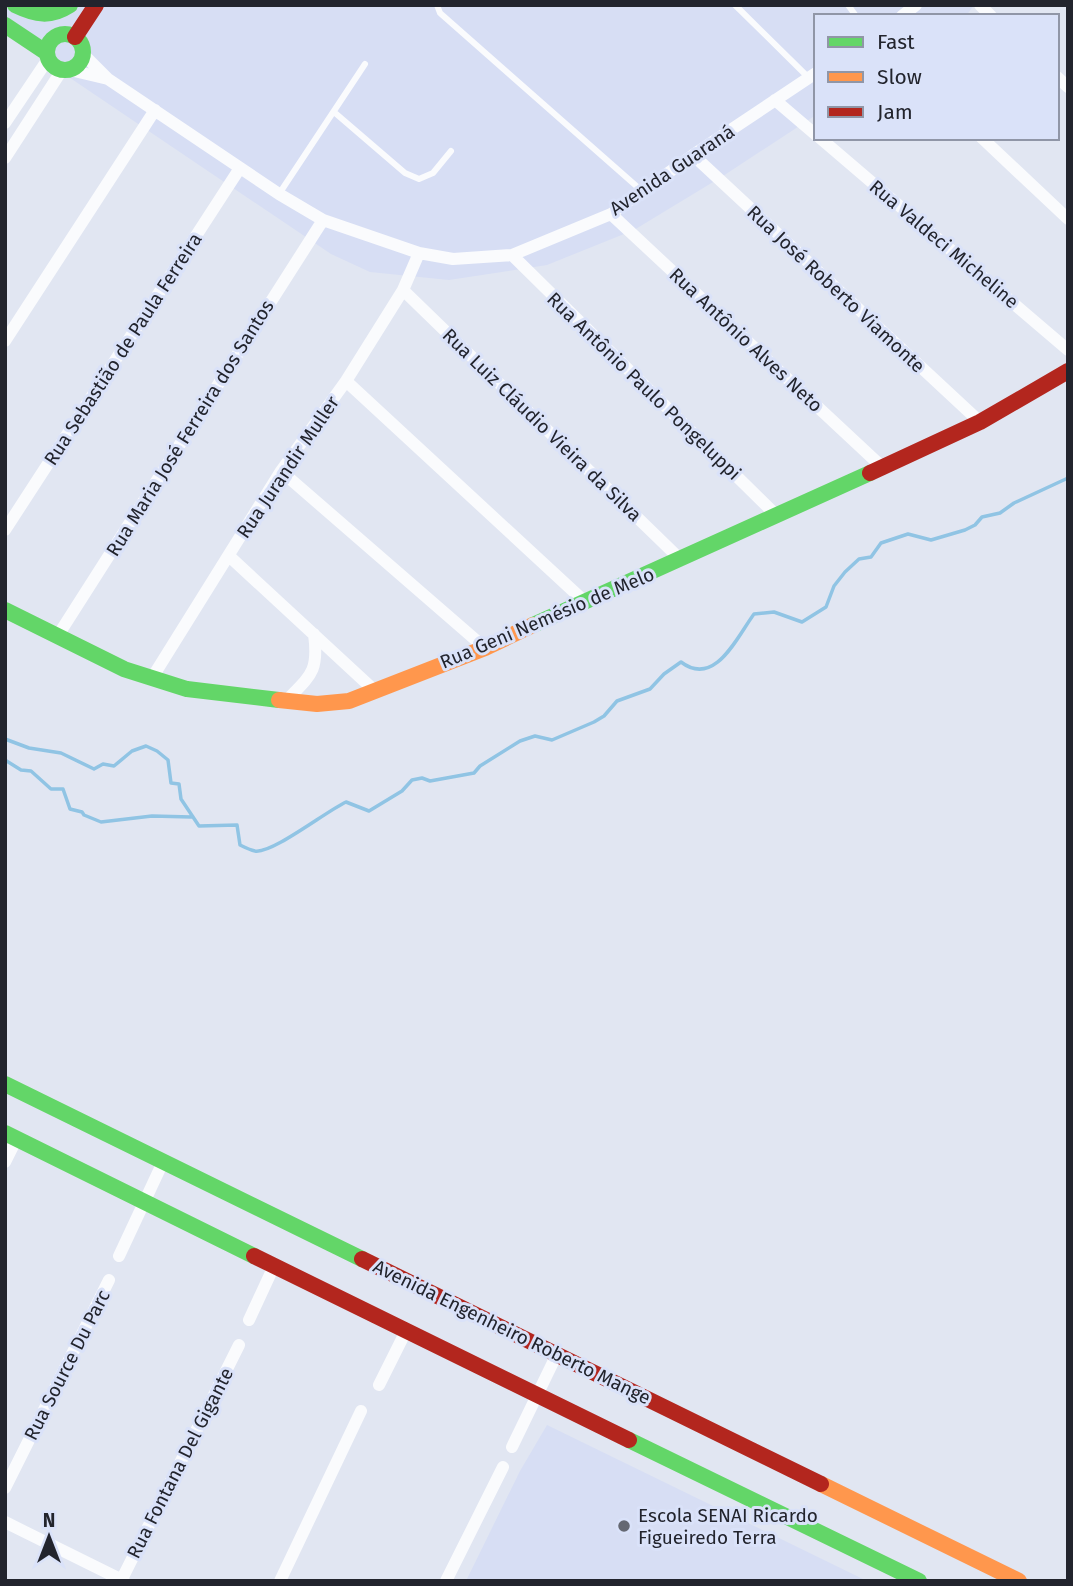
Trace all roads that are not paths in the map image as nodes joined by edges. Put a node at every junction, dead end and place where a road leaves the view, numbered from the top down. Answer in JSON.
{"nodes":[{"id":1,"x":15,"y":5,"type":"edge"},
{"id":2,"x":70,"y":5,"type":"edge"},
{"id":3,"x":96,"y":5,"type":"edge"},
{"id":4,"x":437,"y":5,"type":"edge"},
{"id":5,"x":735,"y":5,"type":"edge"},
{"id":6,"x":5,"y":25,"type":"edge"},
{"id":7,"x":58,"y":35,"type":"junction"},
{"id":8,"x":75,"y":37,"type":"junction"},
{"id":9,"x":84,"y":55,"type":"junction"},
{"id":10,"x":48,"y":56,"type":"junction"},
{"id":11,"x":365,"y":64,"type":"dead end"},
{"id":12,"x":66,"y":70,"type":"junction"},
{"id":13,"x":812,"y":75,"type":"edge"},
{"id":14,"x":108,"y":79,"type":"junction"},
{"id":15,"x":775,"y":100,"type":"junction"},
{"id":16,"x":155,"y":110,"type":"junction"},
{"id":17,"x":334,"y":112,"type":"junction"},
{"id":18,"x":5,"y":123,"type":"edge"},
{"id":19,"x":814,"y":133,"type":"edge"},
{"id":20,"x":822,"y":140,"type":"edge"},
{"id":21,"x":984,"y":140,"type":"edge"},
{"id":22,"x":451,"y":151,"type":"dead end"},
{"id":23,"x":693,"y":155,"type":"junction"},
{"id":24,"x":5,"y":158,"type":"edge"},
{"id":25,"x":240,"y":168,"type":"junction"},
{"id":26,"x":642,"y":191,"type":"junction"},
{"id":27,"x":279,"y":194,"type":"junction"},
{"id":28,"x":611,"y":214,"type":"junction"},
{"id":29,"x":323,"y":219,"type":"junction"},
{"id":30,"x":1068,"y":219,"type":"edge"},
{"id":31,"x":419,"y":253,"type":"junction"},
{"id":32,"x":512,"y":256,"type":"junction"},
{"id":33,"x":403,"y":290,"type":"junction"},
{"id":34,"x":5,"y":341,"type":"edge"},
{"id":35,"x":1068,"y":350,"type":"edge"},
{"id":36,"x":1068,"y":371,"type":"edge"},
{"id":37,"x":346,"y":381,"type":"junction"},
{"id":38,"x":979,"y":422,"type":"junction"},
{"id":39,"x":881,"y":466,"type":"junction"},
{"id":40,"x":281,"y":471,"type":"junction"},
{"id":41,"x":777,"y":516,"type":"junction"},
{"id":42,"x":5,"y":530,"type":"edge"},
{"id":43,"x":229,"y":556,"type":"junction"},
{"id":44,"x":681,"y":560,"type":"junction"},
{"id":45,"x":584,"y":601,"type":"junction"},
{"id":46,"x":5,"y":610,"type":"edge"},
{"id":47,"x":314,"y":634,"type":"junction"},
{"id":48,"x":57,"y":637,"type":"junction"},
{"id":49,"x":485,"y":648,"type":"junction"},
{"id":50,"x":152,"y":678,"type":"junction"},
{"id":51,"x":375,"y":691,"type":"junction"},
{"id":52,"x":285,"y":702,"type":"junction"},
{"id":53,"x":5,"y":1084,"type":"edge"},
{"id":54,"x":11,"y":1135,"type":"edge"},
{"id":55,"x":5,"y":1162,"type":"edge"},
{"id":56,"x":163,"y":1162,"type":"junction"},
{"id":57,"x":145,"y":1201,"type":"junction"},
{"id":58,"x":119,"y":1256,"type":"dead end"},
{"id":59,"x":274,"y":1266,"type":"junction"},
{"id":60,"x":110,"y":1280,"type":"dead end"},
{"id":61,"x":248,"y":1320,"type":"dead end"},
{"id":62,"x":405,"y":1331,"type":"junction"},
{"id":63,"x":239,"y":1345,"type":"dead end"},
{"id":64,"x":557,"y":1354,"type":"junction"},
{"id":65,"x":379,"y":1385,"type":"dead end"},
{"id":66,"x":537,"y":1395,"type":"junction"},
{"id":67,"x":361,"y":1411,"type":"dead end"},
{"id":68,"x":512,"y":1447,"type":"dead end"},
{"id":69,"x":503,"y":1466,"type":"dead end"},
{"id":70,"x":5,"y":1488,"type":"edge"},
{"id":71,"x":5,"y":1521,"type":"edge"},
{"id":72,"x":122,"y":1580,"type":"edge"},
{"id":73,"x":915,"y":1580,"type":"edge"},
{"id":74,"x":280,"y":1581,"type":"edge"},
{"id":75,"x":446,"y":1581,"type":"edge"},
{"id":76,"x":1019,"y":1581,"type":"edge"}],
"edges":[{"from":1,"to":2,"type":"street"},
{"from":1,"to":7,"type":"street"},
{"from":3,"to":8,"type":"street"},
{"from":4,"to":26,"type":"lane"},
{"from":5,"to":13,"type":"lane"},
{"from":6,"to":10,"type":"street"},
{"from":7,"to":8,"type":"street"},
{"from":7,"to":10,"type":"street"},
{"from":8,"to":9,"type":"street"},
{"from":9,"to":12,"type":"street"},
{"from":9,"to":14,"type":"street","name":"Avenida Guaraná"},
{"from":10,"to":12,"type":"street"},
{"from":10,"to":18,"type":"street"},
{"from":11,"to":17,"type":"lane"},
{"from":12,"to":14,"type":"street","name":"Avenida Guaraná"},
{"from":12,"to":24,"type":"street"},
{"from":13,"to":15,"type":"street","name":"Avenida Guaraná"},
{"from":14,"to":16,"type":"street","name":"Avenida Guaraná"},
{"from":15,"to":19,"type":"street"},
{"from":15,"to":23,"type":"street","name":"Avenida Guaraná"},
{"from":16,"to":25,"type":"street","name":"Avenida Guaraná"},
{"from":16,"to":34,"type":"street"},
{"from":17,"to":22,"type":"lane"},
{"from":17,"to":27,"type":"lane"},
{"from":20,"to":35,"type":"street","name":"Rua Valdeci Micheline"},
{"from":21,"to":30,"type":"street"},
{"from":23,"to":26,"type":"street","name":"Avenida Guaraná"},
{"from":23,"to":38,"type":"street","name":"Rua José Roberto Viamonte"},
{"from":25,"to":27,"type":"street","name":"Avenida Guaraná"},
{"from":25,"to":42,"type":"street","name":"Rua Sebastião de Paula Ferreira"},
{"from":26,"to":28,"type":"street","name":"Avenida Guaraná"},
{"from":27,"to":29,"type":"street","name":"Avenida Guaraná"},
{"from":28,"to":32,"type":"street","name":"Avenida Guaraná"},
{"from":28,"to":39,"type":"street","name":"Rua Antônio Alves Neto"},
{"from":29,"to":31,"type":"street","name":"Avenida Guaraná"},
{"from":29,"to":48,"type":"street","name":"Rua Maria José Ferreira dos Santos"},
{"from":31,"to":32,"type":"street","name":"Avenida Guaraná"},
{"from":31,"to":33,"type":"street","name":"Rua Jurandir Muller"},
{"from":32,"to":41,"type":"street","name":"Rua Antônio Paulo Pongeluppi"},
{"from":33,"to":37,"type":"street","name":"Rua Jurandir Muller"},
{"from":33,"to":44,"type":"street","name":"Rua Luiz Cláudio Vieira da Silva"},
{"from":36,"to":38,"type":"street","name":"Rua Geni Nemésio de Melo"},
{"from":37,"to":40,"type":"street","name":"Rua Jurandir Muller"},
{"from":37,"to":45,"type":"street"},
{"from":38,"to":39,"type":"street","name":"Rua Geni Nemésio de Melo"},
{"from":39,"to":41,"type":"street","name":"Rua Geni Nemésio de Melo"},
{"from":40,"to":43,"type":"street","name":"Rua Jurandir Muller"},
{"from":40,"to":49,"type":"street"},
{"from":41,"to":44,"type":"street","name":"Rua Geni Nemésio de Melo"},
{"from":43,"to":47,"type":"street"},
{"from":43,"to":50,"type":"street","name":"Rua Jurandir Muller"},
{"from":44,"to":45,"type":"street","name":"Rua Geni Nemésio de Melo"},
{"from":45,"to":49,"type":"street","name":"Rua Geni Nemésio de Melo"},
{"from":46,"to":48,"type":"street","name":"Rua Geni Nemésio de Melo"},
{"from":47,"to":51,"type":"street"},
{"from":47,"to":52,"type":"street"},
{"from":48,"to":50,"type":"street","name":"Rua Geni Nemésio de Melo"},
{"from":49,"to":51,"type":"street","name":"Rua Geni Nemésio de Melo"},
{"from":50,"to":52,"type":"street","name":"Rua Geni Nemésio de Melo"},
{"from":51,"to":52,"type":"street","name":"Rua Geni Nemésio de Melo"},
{"from":53,"to":56,"type":"street","name":"Avenida Engenheiro Roberto Mange"},
{"from":54,"to":55,"type":"street"},
{"from":54,"to":57,"type":"street"},
{"from":56,"to":57,"type":"street"},
{"from":56,"to":64,"type":"street","name":"Avenida Engenheiro Roberto Mange"},
{"from":57,"to":58,"type":"street"},
{"from":57,"to":59,"type":"street"},
{"from":59,"to":61,"type":"street"},
{"from":59,"to":62,"type":"street"},
{"from":60,"to":70,"type":"street","name":"Rua Source Du Parc"},
{"from":62,"to":65,"type":"street"},
{"from":62,"to":66,"type":"street"},
{"from":63,"to":72,"type":"street","name":"Rua Fontana Del Gigante"},
{"from":64,"to":66,"type":"street"},
{"from":64,"to":76,"type":"street","name":"Avenida Engenheiro Roberto Mange"},
{"from":66,"to":68,"type":"street"},
{"from":66,"to":73,"type":"street"},
{"from":67,"to":74,"type":"street"},
{"from":69,"to":75,"type":"street"},
{"from":71,"to":72,"type":"street"}]}
